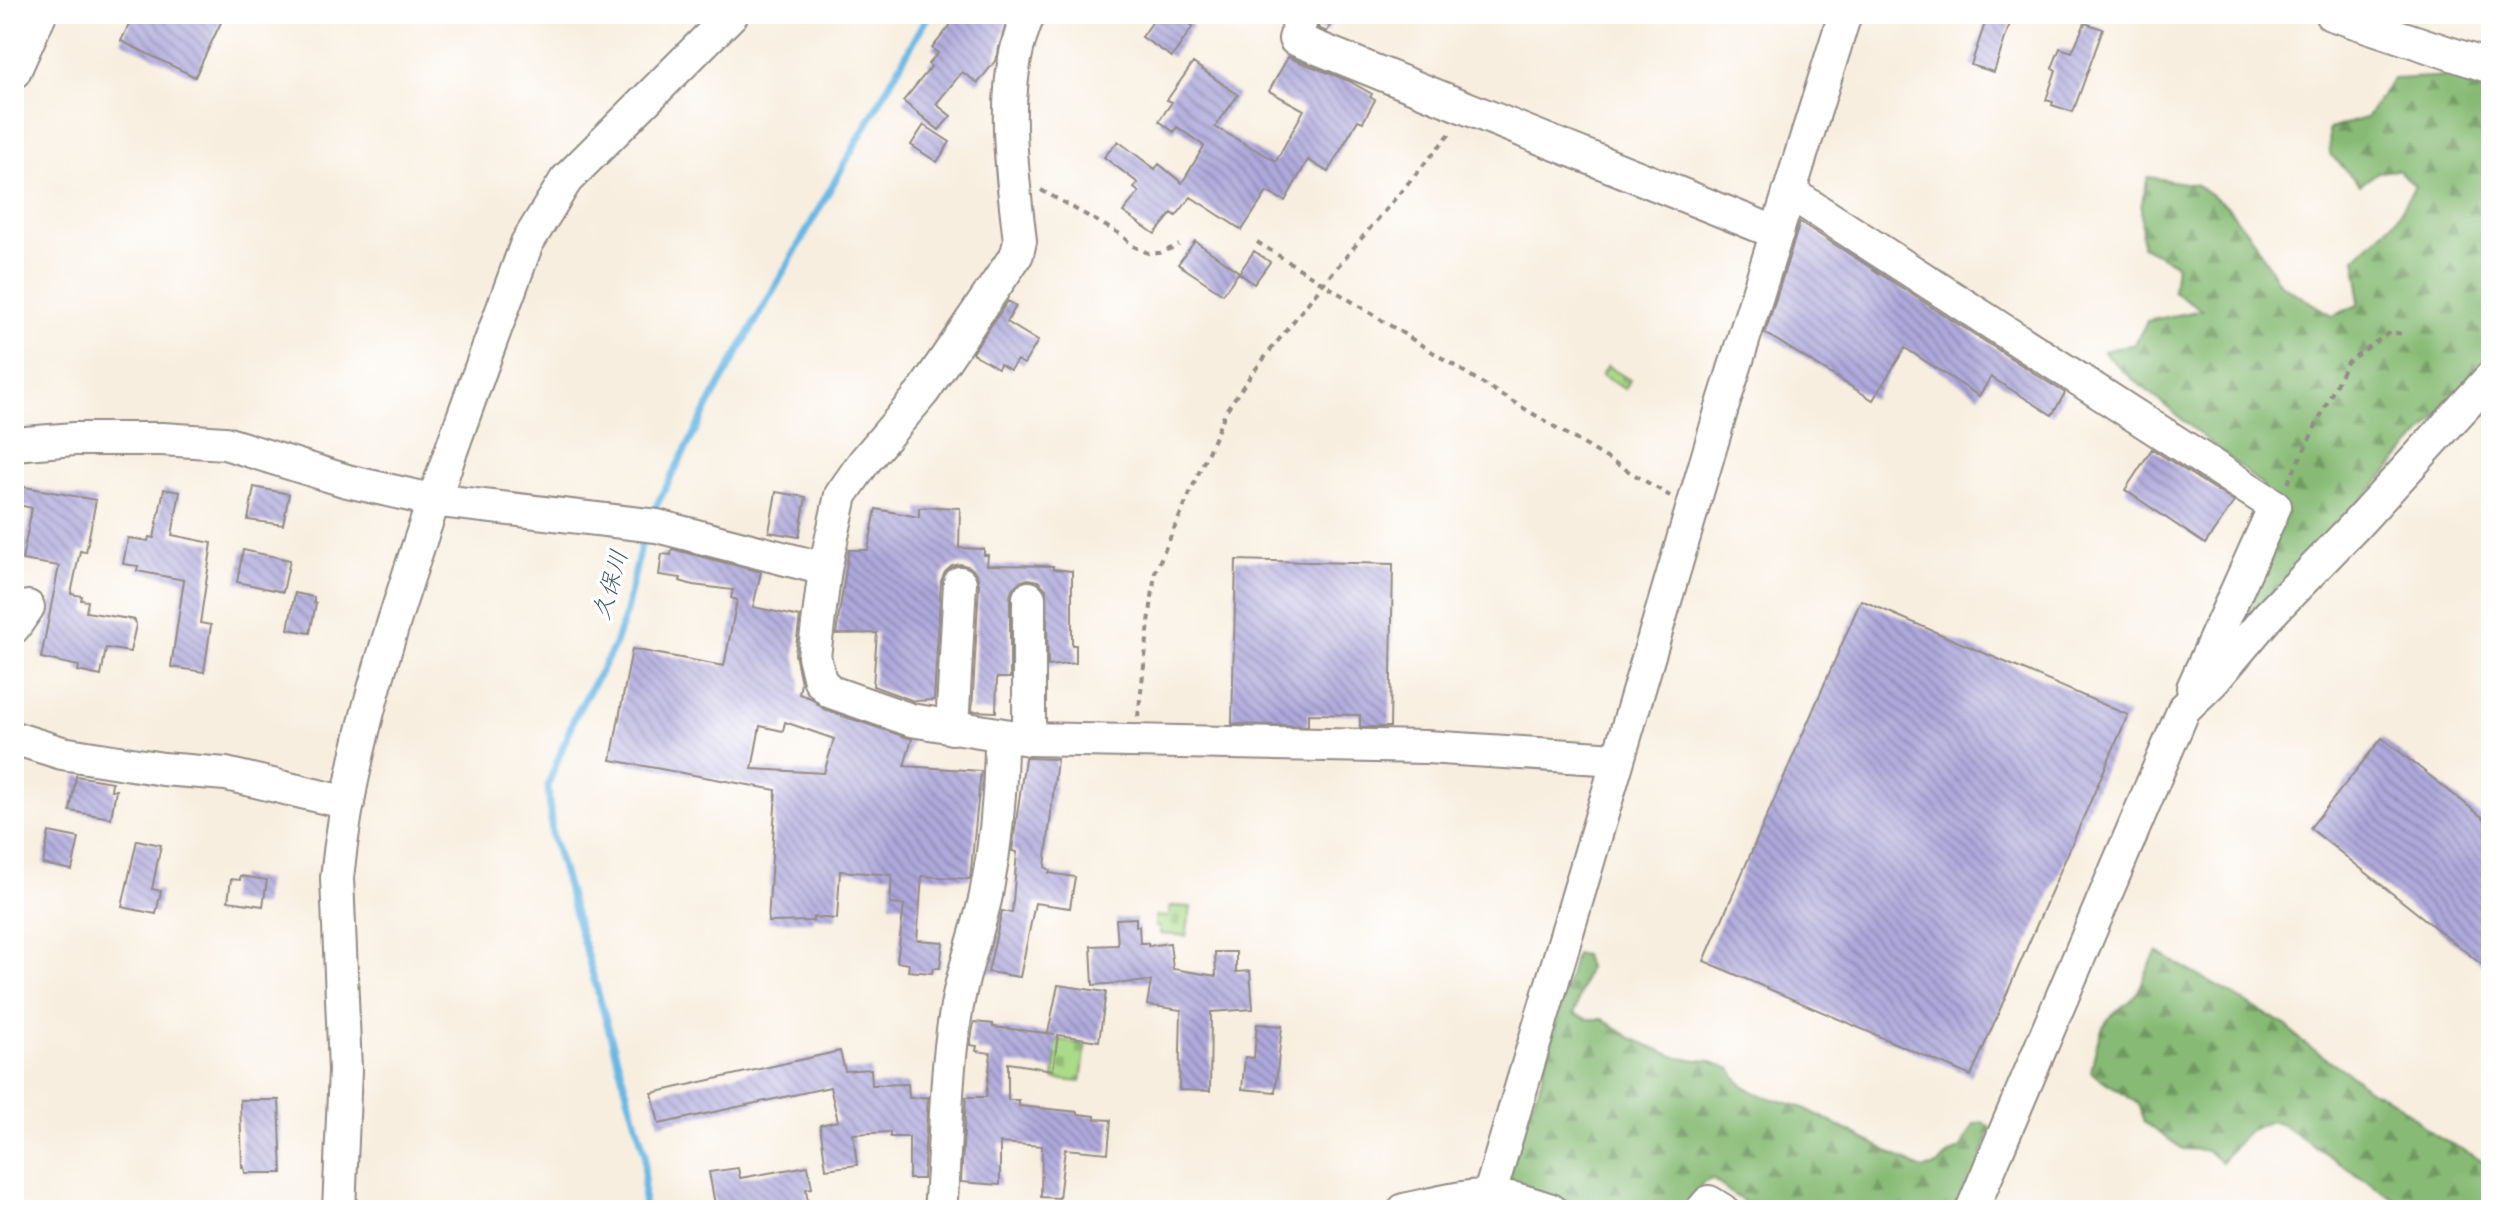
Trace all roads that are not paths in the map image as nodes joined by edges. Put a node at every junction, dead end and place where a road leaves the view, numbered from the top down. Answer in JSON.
{"nodes":[{"id":1,"x":40,"y":14,"type":"edge"},
{"id":2,"x":732,"y":14,"type":"edge"},
{"id":3,"x":1029,"y":14,"type":"edge"},
{"id":4,"x":1303,"y":14,"type":"edge"},
{"id":5,"x":1845,"y":14,"type":"edge"},
{"id":6,"x":2331,"y":14,"type":"edge"},
{"id":7,"x":2491,"y":67,"type":"edge"},
{"id":8,"x":14,"y":72,"type":"edge"},
{"id":9,"x":1789,"y":192,"type":"junction"},
{"id":10,"x":1777,"y":233,"type":"junction"},
{"id":11,"x":2491,"y":377,"type":"edge"},
{"id":12,"x":14,"y":444,"type":"edge"},
{"id":13,"x":432,"y":500,"type":"junction"},
{"id":14,"x":825,"y":569,"type":"junction"},
{"id":15,"x":960,"y":583,"type":"dead end"},
{"id":16,"x":1029,"y":598,"type":"dead end"},
{"id":17,"x":2184,"y":709,"type":"junction"},
{"id":18,"x":952,"y":728,"type":"junction"},
{"id":19,"x":14,"y":738,"type":"edge"},
{"id":20,"x":1015,"y":738,"type":"junction"},
{"id":21,"x":1617,"y":759,"type":"junction"},
{"id":22,"x":348,"y":803,"type":"junction"},
{"id":23,"x":1487,"y":1203,"type":"edge"},
{"id":24,"x":339,"y":1210,"type":"edge"},
{"id":25,"x":940,"y":1210,"type":"edge"},
{"id":26,"x":1404,"y":1210,"type":"edge"},
{"id":27,"x":1551,"y":1210,"type":"edge"},
{"id":28,"x":1702,"y":1210,"type":"edge"},
{"id":29,"x":1722,"y":1210,"type":"edge"},
{"id":30,"x":1972,"y":1210,"type":"edge"}],
"edges":[{"from":1,"to":8,"type":"street"},
{"from":2,"to":13,"type":"street"},
{"from":3,"to":14,"type":"street"},
{"from":4,"to":10,"type":"street"},
{"from":5,"to":9,"type":"street"},
{"from":6,"to":7,"type":"street"},
{"from":9,"to":10,"type":"street"},
{"from":9,"to":17,"type":"street"},
{"from":10,"to":21,"type":"street"},
{"from":11,"to":17,"type":"street"},
{"from":12,"to":13,"type":"street"},
{"from":13,"to":14,"type":"street"},
{"from":13,"to":22,"type":"street"},
{"from":14,"to":18,"type":"street"},
{"from":15,"to":18,"type":"street"},
{"from":16,"to":20,"type":"street"},
{"from":17,"to":30,"type":"street"},
{"from":18,"to":20,"type":"street"},
{"from":19,"to":22,"type":"street"},
{"from":20,"to":21,"type":"street"},
{"from":20,"to":25,"type":"street"},
{"from":21,"to":23,"type":"street"},
{"from":22,"to":24,"type":"street"},
{"from":23,"to":26,"type":"street"},
{"from":23,"to":27,"type":"street"},
{"from":28,"to":29,"type":"street"}]}
